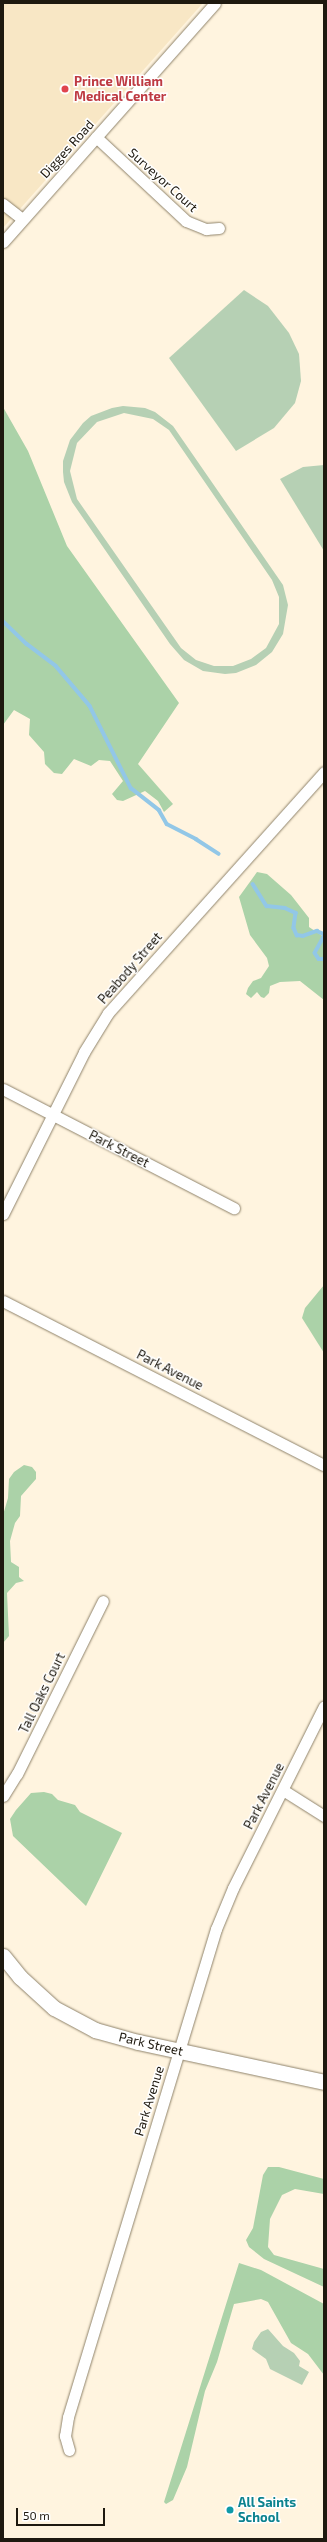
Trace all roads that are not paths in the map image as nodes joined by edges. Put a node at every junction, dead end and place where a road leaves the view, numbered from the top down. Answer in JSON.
{"nodes":[{"id":1,"x":215,"y":3,"type":"edge"},
{"id":2,"x":96,"y":137,"type":"junction"},
{"id":3,"x":3,"y":204,"type":"edge"},
{"id":4,"x":22,"y":220,"type":"junction"},
{"id":5,"x":219,"y":228,"type":"dead end"},
{"id":6,"x":3,"y":242,"type":"edge"},
{"id":7,"x":324,"y":772,"type":"edge"},
{"id":8,"x":3,"y":1089,"type":"edge"},
{"id":9,"x":53,"y":1115,"type":"junction"},
{"id":10,"x":234,"y":1208,"type":"dead end"},
{"id":11,"x":3,"y":1214,"type":"edge"},
{"id":12,"x":3,"y":1302,"type":"edge"},
{"id":13,"x":324,"y":1465,"type":"edge"},
{"id":14,"x":103,"y":1600,"type":"dead end"},
{"id":15,"x":324,"y":1706,"type":"edge"},
{"id":16,"x":283,"y":1790,"type":"junction"},
{"id":17,"x":3,"y":1796,"type":"edge"},
{"id":18,"x":324,"y":1816,"type":"edge"},
{"id":19,"x":3,"y":1956,"type":"edge"},
{"id":20,"x":179,"y":2051,"type":"junction"},
{"id":21,"x":324,"y":2082,"type":"edge"},
{"id":22,"x":69,"y":2450,"type":"dead end"}],
"edges":[{"from":1,"to":2,"type":"street","name":"Digges Road"},
{"from":2,"to":4,"type":"street","name":"Digges Road"},
{"from":2,"to":5,"type":"street","name":"Surveyor Court"},
{"from":3,"to":4,"type":"street"},
{"from":4,"to":6,"type":"street","name":"Digges Road"},
{"from":7,"to":9,"type":"street","name":"Peabody Street"},
{"from":8,"to":9,"type":"street","name":"Park Street"},
{"from":9,"to":10,"type":"street","name":"Park Street"},
{"from":9,"to":11,"type":"street","name":"Peabody Street"},
{"from":12,"to":13,"type":"street","name":"Park Avenue"},
{"from":14,"to":17,"type":"street","name":"Tall Oaks Court"},
{"from":15,"to":16,"type":"street","name":"Park Avenue"},
{"from":16,"to":18,"type":"street"},
{"from":16,"to":20,"type":"street","name":"Park Avenue"},
{"from":19,"to":20,"type":"street","name":"Park Street"},
{"from":20,"to":21,"type":"street","name":"Park Street"},
{"from":20,"to":22,"type":"street","name":"Park Avenue"}]}
